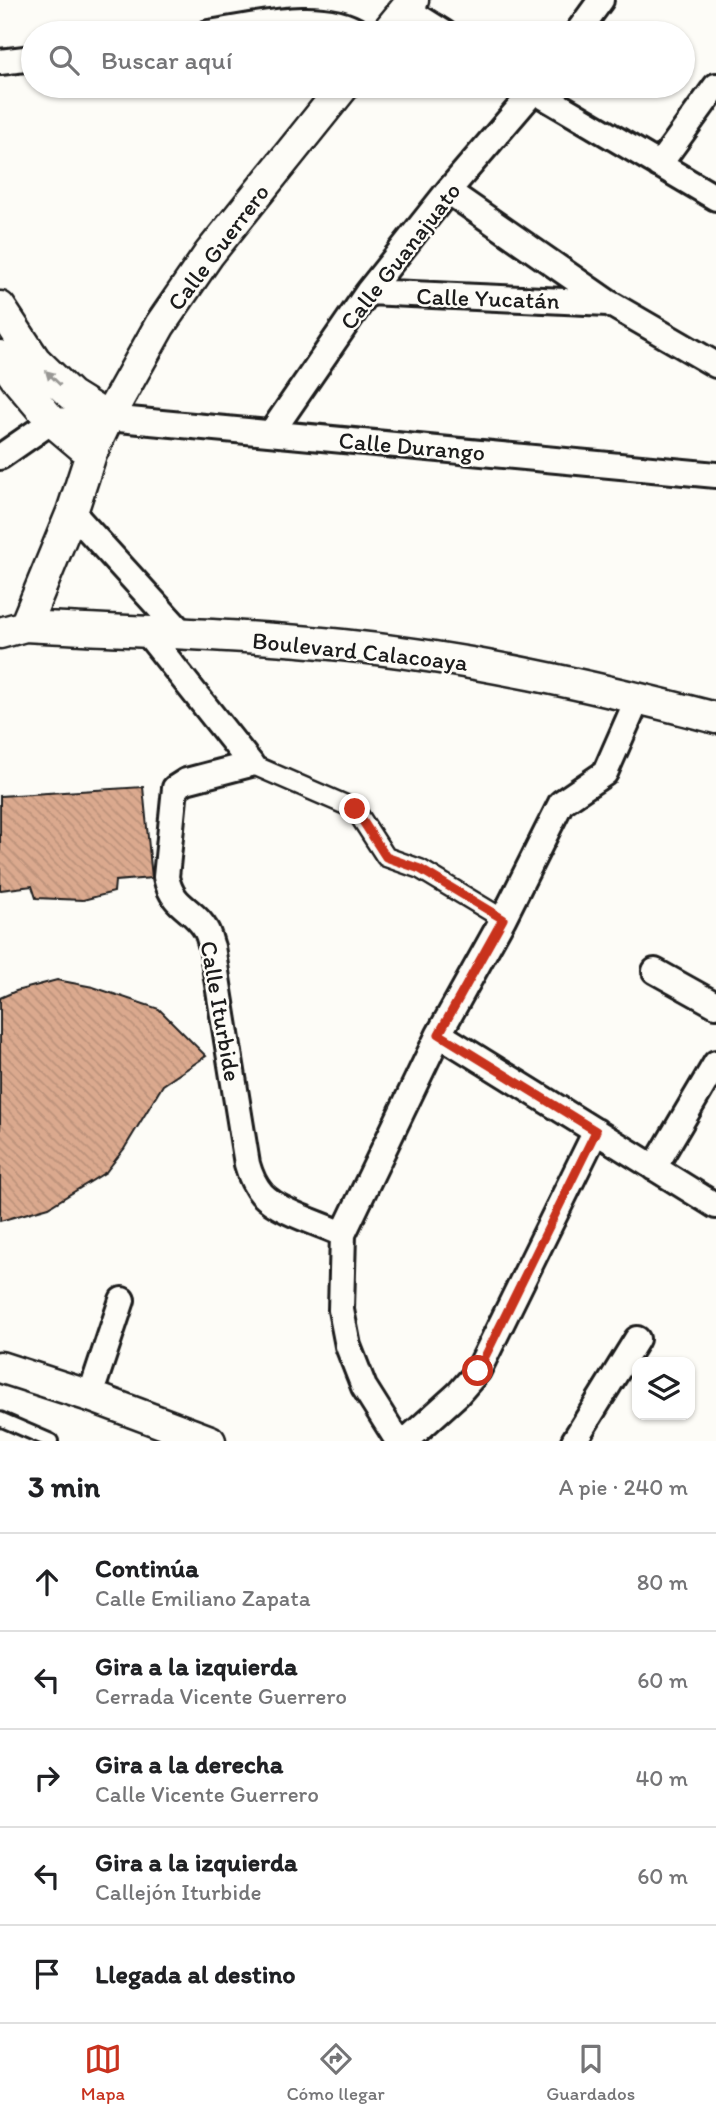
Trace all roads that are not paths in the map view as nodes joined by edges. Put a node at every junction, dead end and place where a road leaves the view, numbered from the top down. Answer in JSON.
{"nodes":[{"id":1,"x":601,"y":0,"type":"edge"},
{"id":2,"x":409,"y":4,"type":"edge"},
{"id":3,"x":298,"y":21,"type":"edge"},
{"id":4,"x":329,"y":21,"type":"edge"},
{"id":5,"x":396,"y":21,"type":"edge"},
{"id":6,"x":430,"y":21,"type":"edge"},
{"id":7,"x":586,"y":21,"type":"edge"},
{"id":8,"x":21,"y":59,"type":"edge"},
{"id":9,"x":0,"y":62,"type":"edge"},
{"id":10,"x":716,"y":86,"type":"edge"},
{"id":11,"x":334,"y":98,"type":"edge"},
{"id":12,"x":525,"y":98,"type":"edge"},
{"id":13,"x":550,"y":98,"type":"edge"},
{"id":14,"x":660,"y":164,"type":"junction"},
{"id":15,"x":448,"y":191,"type":"junction"},
{"id":16,"x":716,"y":198,"type":"edge"},
{"id":17,"x":368,"y":292,"type":"junction"},
{"id":18,"x":609,"y":303,"type":"junction"},
{"id":19,"x":0,"y":307,"type":"edge"},
{"id":20,"x":0,"y":356,"type":"edge"},
{"id":21,"x":716,"y":365,"type":"edge"},
{"id":22,"x":108,"y":418,"type":"junction"},
{"id":23,"x":52,"y":421,"type":"junction"},
{"id":24,"x":271,"y":433,"type":"junction"},
{"id":25,"x":91,"y":454,"type":"junction"},
{"id":26,"x":0,"y":457,"type":"edge"},
{"id":27,"x":716,"y":475,"type":"edge"},
{"id":28,"x":72,"y":512,"type":"junction"},
{"id":29,"x":13,"y":629,"type":"edge"},
{"id":30,"x":147,"y":633,"type":"junction"},
{"id":31,"x":184,"y":635,"type":"junction"},
{"id":32,"x":638,"y":698,"type":"junction"},
{"id":33,"x":716,"y":718,"type":"edge"},
{"id":34,"x":251,"y":764,"type":"junction"},
{"id":35,"x":503,"y":919,"type":"junction"},
{"id":36,"x":655,"y":971,"type":"dead end"},
{"id":37,"x":716,"y":1005,"type":"edge"},
{"id":38,"x":439,"y":1034,"type":"junction"},
{"id":39,"x":716,"y":1063,"type":"edge"},
{"id":40,"x":596,"y":1131,"type":"junction"},
{"id":41,"x":654,"y":1168,"type":"junction"},
{"id":42,"x":716,"y":1206,"type":"edge"},
{"id":43,"x":342,"y":1234,"type":"junction"},
{"id":44,"x":122,"y":1300,"type":"dead end"},
{"id":45,"x":636,"y":1339,"type":"dead end"},
{"id":46,"x":0,"y":1367,"type":"edge"},
{"id":47,"x":90,"y":1396,"type":"junction"},
{"id":48,"x":0,"y":1419,"type":"edge"},
{"id":49,"x":51,"y":1441,"type":"edge"},
{"id":50,"x":210,"y":1441,"type":"edge"},
{"id":51,"x":398,"y":1441,"type":"edge"},
{"id":52,"x":405,"y":1441,"type":"edge"},
{"id":53,"x":574,"y":1441,"type":"edge"}],
"edges":[{"from":1,"to":7,"type":"street"},
{"from":2,"to":5,"type":"street"},
{"from":2,"to":6,"type":"street"},
{"from":3,"to":4,"type":"street"},
{"from":8,"to":9,"type":"street"},
{"from":10,"to":14,"type":"street"},
{"from":11,"to":22,"type":"street","name":"Calle Guerrero"},
{"from":12,"to":15,"type":"street","name":"Calle Guanajuato"},
{"from":13,"to":14,"type":"street"},
{"from":14,"to":16,"type":"street"},
{"from":15,"to":17,"type":"street","name":"Calle Guanajuato"},
{"from":15,"to":18,"type":"street","name":"Calle Yucatán"},
{"from":17,"to":18,"type":"street","name":"Calle Yucatán"},
{"from":17,"to":24,"type":"street","name":"Calle Guanajuato"},
{"from":18,"to":21,"type":"street","name":"Calle Yucatán"},
{"from":22,"to":19,"type":"street","one_way":true},
{"from":20,"to":23,"type":"street"},
{"from":22,"to":23,"type":"street","name":"Calle Durango"},
{"from":22,"to":24,"type":"street","name":"Calle Durango"},
{"from":22,"to":25,"type":"street","name":"Calle Guerrero"},
{"from":23,"to":25,"type":"street"},
{"from":23,"to":26,"type":"street"},
{"from":24,"to":27,"type":"street","name":"Calle Durango"},
{"from":25,"to":28,"type":"street","name":"Calle Guerrero"},
{"from":28,"to":29,"type":"street","name":"Calle Guerrero"},
{"from":28,"to":31,"type":"street"},
{"from":29,"to":30,"type":"street","name":"Boulevard Calacoaya"},
{"from":30,"to":31,"type":"street","name":"Boulevard Calacoaya"},
{"from":30,"to":34,"type":"street"},
{"from":31,"to":32,"type":"street","name":"Boulevard Calacoaya"},
{"from":32,"to":33,"type":"street","name":"Boulevard Calacoaya"},
{"from":32,"to":35,"type":"street"},
{"from":34,"to":35,"type":"street"},
{"from":34,"to":43,"type":"street","name":"Calle Iturbide"},
{"from":35,"to":38,"type":"street"},
{"from":36,"to":37,"type":"street"},
{"from":38,"to":40,"type":"street"},
{"from":38,"to":43,"type":"street"},
{"from":39,"to":41,"type":"street"},
{"from":40,"to":41,"type":"street"},
{"from":40,"to":52,"type":"street"},
{"from":41,"to":42,"type":"street"},
{"from":43,"to":51,"type":"street"},
{"from":44,"to":47,"type":"street"},
{"from":45,"to":53,"type":"street"},
{"from":46,"to":47,"type":"street"},
{"from":47,"to":50,"type":"street"},
{"from":48,"to":49,"type":"lane"}]}
